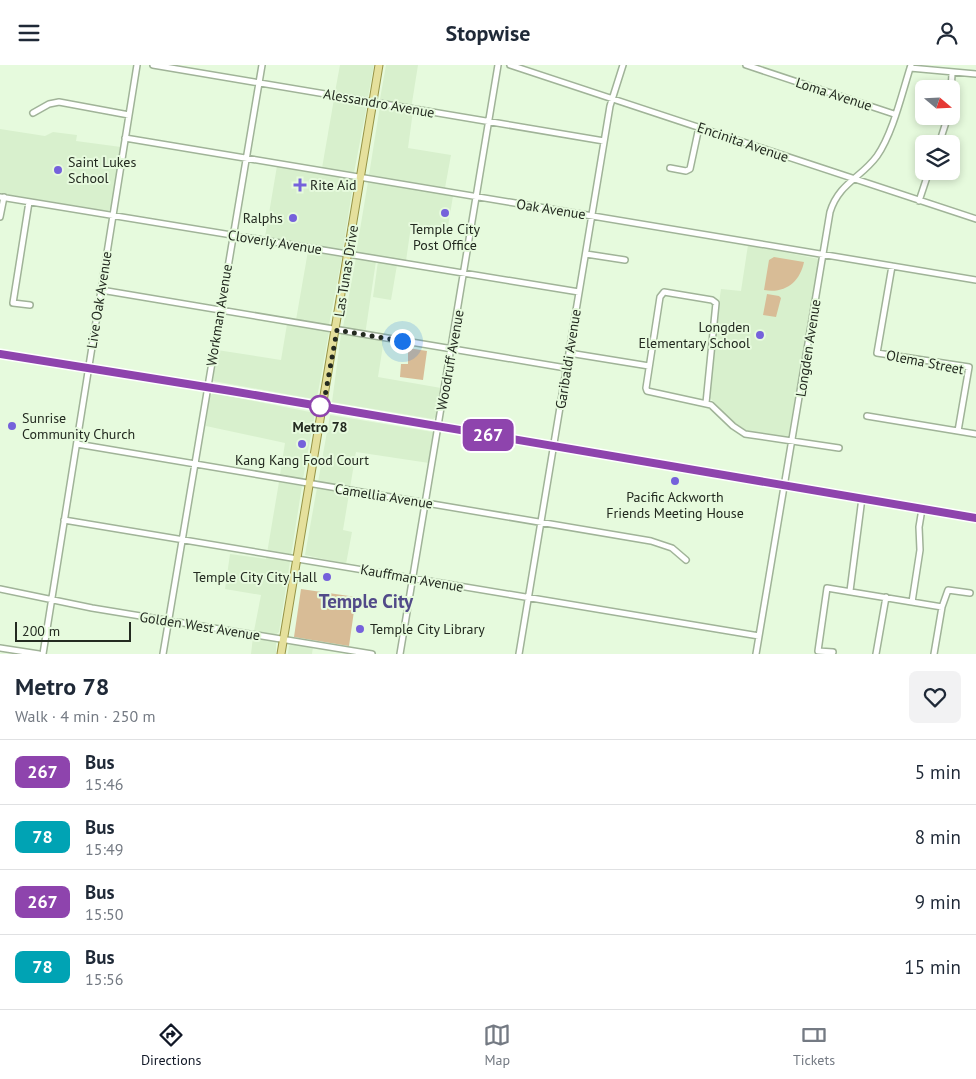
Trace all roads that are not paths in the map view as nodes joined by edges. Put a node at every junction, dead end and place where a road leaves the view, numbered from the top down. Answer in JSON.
{"nodes":[{"id":1,"x":137,"y":65,"type":"edge"},
{"id":2,"x":153,"y":65,"type":"edge"},
{"id":3,"x":262,"y":65,"type":"edge"},
{"id":4,"x":379,"y":65,"type":"edge"},
{"id":5,"x":498,"y":65,"type":"edge"},
{"id":6,"x":510,"y":65,"type":"edge"},
{"id":7,"x":623,"y":65,"type":"edge"},
{"id":8,"x":746,"y":65,"type":"edge"},
{"id":9,"x":910,"y":67,"type":"edge"},
{"id":10,"x":952,"y":74,"type":"junction"},
{"id":11,"x":976,"y":75,"type":"edge"},
{"id":12,"x":952,"y":80,"type":"edge"},
{"id":13,"x":259,"y":83,"type":"junction"},
{"id":14,"x":612,"y":100,"type":"junction"},
{"id":15,"x":373,"y":102,"type":"junction"},
{"id":16,"x":33,"y":113,"type":"dead end"},
{"id":17,"x":894,"y":114,"type":"junction"},
{"id":18,"x":129,"y":115,"type":"junction"},
{"id":19,"x":489,"y":121,"type":"junction"},
{"id":20,"x":699,"y":127,"type":"junction"},
{"id":21,"x":125,"y":138,"type":"junction"},
{"id":22,"x":604,"y":141,"type":"junction"},
{"id":23,"x":246,"y":158,"type":"junction"},
{"id":24,"x":670,"y":168,"type":"dead end"},
{"id":25,"x":361,"y":177,"type":"junction"},
{"id":26,"x":852,"y":179,"type":"junction"},
{"id":27,"x":927,"y":180,"type":"edge"},
{"id":28,"x":2,"y":197,"type":"edge"},
{"id":29,"x":477,"y":197,"type":"junction"},
{"id":30,"x":920,"y":201,"type":"junction"},
{"id":31,"x":30,"y":202,"type":"junction"},
{"id":32,"x":113,"y":215,"type":"junction"},
{"id":33,"x":592,"y":216,"type":"junction"},
{"id":34,"x":0,"y":217,"type":"edge"},
{"id":35,"x":976,"y":219,"type":"edge"},
{"id":36,"x":233,"y":235,"type":"junction"},
{"id":37,"x":586,"y":254,"type":"junction"},
{"id":38,"x":349,"y":255,"type":"junction"},
{"id":39,"x":823,"y":255,"type":"junction"},
{"id":40,"x":625,"y":260,"type":"dead end"},
{"id":41,"x":892,"y":266,"type":"junction"},
{"id":42,"x":464,"y":274,"type":"junction"},
{"id":43,"x":976,"y":280,"type":"edge"},
{"id":44,"x":101,"y":290,"type":"junction"},
{"id":45,"x":579,"y":292,"type":"junction"},
{"id":46,"x":30,"y":305,"type":"dead end"},
{"id":47,"x":220,"y":310,"type":"junction"},
{"id":48,"x":337,"y":330,"type":"junction"},
{"id":49,"x":452,"y":349,"type":"junction"},
{"id":50,"x":569,"y":353,"type":"junction"},
{"id":51,"x":0,"y":355,"type":"edge"},
{"id":52,"x":649,"y":367,"type":"junction"},
{"id":53,"x":88,"y":368,"type":"junction"},
{"id":54,"x":566,"y":368,"type":"junction"},
{"id":55,"x":207,"y":387,"type":"junction"},
{"id":56,"x":706,"y":403,"type":"junction"},
{"id":57,"x":323,"y":407,"type":"junction"},
{"id":58,"x":867,"y":416,"type":"dead end"},
{"id":59,"x":438,"y":427,"type":"junction"},
{"id":60,"x":958,"y":431,"type":"junction"},
{"id":61,"x":976,"y":434,"type":"edge"},
{"id":62,"x":792,"y":441,"type":"junction"},
{"id":63,"x":77,"y":444,"type":"junction"},
{"id":64,"x":554,"y":446,"type":"junction"},
{"id":65,"x":839,"y":447,"type":"dead end"},
{"id":66,"x":194,"y":464,"type":"junction"},
{"id":67,"x":310,"y":483,"type":"junction"},
{"id":68,"x":784,"y":486,"type":"junction"},
{"id":69,"x":862,"y":498,"type":"junction"},
{"id":70,"x":425,"y":503,"type":"junction"},
{"id":71,"x":922,"y":509,"type":"junction"},
{"id":72,"x":976,"y":518,"type":"edge"},
{"id":73,"x":64,"y":520,"type":"junction"},
{"id":74,"x":541,"y":522,"type":"junction"},
{"id":75,"x":182,"y":539,"type":"junction"},
{"id":76,"x":297,"y":559,"type":"junction"},
{"id":77,"x":686,"y":560,"type":"dead end"},
{"id":78,"x":414,"y":578,"type":"junction"},
{"id":79,"x":0,"y":589,"type":"edge"},
{"id":80,"x":850,"y":591,"type":"junction"},
{"id":81,"x":970,"y":593,"type":"dead end"},
{"id":82,"x":528,"y":597,"type":"junction"},
{"id":83,"x":886,"y":597,"type":"junction"},
{"id":84,"x":52,"y":601,"type":"junction"},
{"id":85,"x":912,"y":602,"type":"junction"},
{"id":86,"x":942,"y":607,"type":"junction"},
{"id":87,"x":169,"y":620,"type":"junction"},
{"id":88,"x":759,"y":636,"type":"junction"},
{"id":89,"x":284,"y":639,"type":"junction"},
{"id":90,"x":0,"y":648,"type":"edge"},
{"id":91,"x":833,"y":652,"type":"dead end"},
{"id":92,"x":38,"y":654,"type":"edge"},
{"id":93,"x":42,"y":654,"type":"edge"},
{"id":94,"x":163,"y":654,"type":"edge"},
{"id":95,"x":281,"y":654,"type":"edge"},
{"id":96,"x":372,"y":654,"type":"edge"},
{"id":97,"x":400,"y":654,"type":"edge"},
{"id":98,"x":519,"y":654,"type":"edge"},
{"id":99,"x":756,"y":654,"type":"edge"},
{"id":100,"x":876,"y":654,"type":"edge"},
{"id":101,"x":934,"y":654,"type":"edge"}],
"edges":[{"from":1,"to":18,"type":"street","name":"Live Oak Avenue"},
{"from":2,"to":13,"type":"street","name":"Alessandro Avenue"},
{"from":3,"to":13,"type":"street","name":"Workman Avenue"},
{"from":4,"to":15,"type":"main road","name":"Las Tunas Drive"},
{"from":5,"to":19,"type":"street","name":"Woodruff Avenue"},
{"from":6,"to":14,"type":"street","name":"Encinita Avenue"},
{"from":7,"to":14,"type":"street","name":"Garibaldi Avenue"},
{"from":8,"to":17,"type":"street","name":"Loma Avenue"},
{"from":9,"to":10,"type":"street"},
{"from":9,"to":17,"type":"street","name":"Longden Avenue"},
{"from":10,"to":11,"type":"street"},
{"from":10,"to":12,"type":"street"},
{"from":13,"to":15,"type":"street","name":"Alessandro Avenue"},
{"from":13,"to":23,"type":"street","name":"Workman Avenue"},
{"from":14,"to":20,"type":"street","name":"Encinita Avenue"},
{"from":14,"to":22,"type":"street","name":"Garibaldi Avenue"},
{"from":15,"to":19,"type":"street","name":"Alessandro Avenue"},
{"from":15,"to":25,"type":"main road","name":"Las Tunas Drive"},
{"from":16,"to":18,"type":"street"},
{"from":17,"to":26,"type":"street","name":"Longden Avenue"},
{"from":18,"to":21,"type":"street","name":"Live Oak Avenue"},
{"from":19,"to":22,"type":"street","name":"Alessandro Avenue"},
{"from":19,"to":29,"type":"street","name":"Woodruff Avenue"},
{"from":20,"to":24,"type":"street"},
{"from":20,"to":26,"type":"street","name":"Encinita Avenue"},
{"from":21,"to":23,"type":"street","name":"Oak Avenue"},
{"from":21,"to":32,"type":"street","name":"Live Oak Avenue"},
{"from":22,"to":33,"type":"street","name":"Garibaldi Avenue"},
{"from":23,"to":25,"type":"street","name":"Oak Avenue"},
{"from":23,"to":36,"type":"street","name":"Workman Avenue"},
{"from":25,"to":29,"type":"street","name":"Oak Avenue"},
{"from":25,"to":38,"type":"main road","name":"Las Tunas Drive"},
{"from":26,"to":30,"type":"street","name":"Encinita Avenue"},
{"from":26,"to":39,"type":"street","name":"Longden Avenue"},
{"from":27,"to":30,"type":"street"},
{"from":28,"to":31,"type":"street","name":"Cloverly Avenue"},
{"from":28,"to":34,"type":"street"},
{"from":29,"to":33,"type":"street","name":"Oak Avenue"},
{"from":29,"to":42,"type":"street","name":"Woodruff Avenue"},
{"from":30,"to":35,"type":"street","name":"Encinita Avenue"},
{"from":31,"to":32,"type":"street","name":"Cloverly Avenue"},
{"from":31,"to":46,"type":"street"},
{"from":32,"to":36,"type":"street","name":"Cloverly Avenue"},
{"from":32,"to":44,"type":"street","name":"Live Oak Avenue"},
{"from":33,"to":37,"type":"street","name":"Garibaldi Avenue"},
{"from":33,"to":39,"type":"street","name":"Oak Avenue"},
{"from":36,"to":38,"type":"street","name":"Cloverly Avenue"},
{"from":36,"to":47,"type":"street","name":"Workman Avenue"},
{"from":37,"to":40,"type":"street"},
{"from":37,"to":45,"type":"street","name":"Garibaldi Avenue"},
{"from":38,"to":42,"type":"street","name":"Cloverly Avenue"},
{"from":38,"to":48,"type":"main road","name":"Las Tunas Drive"},
{"from":39,"to":41,"type":"street","name":"Oak Avenue"},
{"from":39,"to":62,"type":"street","name":"Longden Avenue"},
{"from":41,"to":43,"type":"street","name":"Oak Avenue"},
{"from":41,"to":60,"type":"street","name":"Olema Street"},
{"from":42,"to":45,"type":"street","name":"Cloverly Avenue"},
{"from":42,"to":49,"type":"street","name":"Woodruff Avenue"},
{"from":44,"to":47,"type":"street"},
{"from":44,"to":53,"type":"street","name":"Live Oak Avenue"},
{"from":45,"to":50,"type":"street","name":"Garibaldi Avenue"},
{"from":47,"to":48,"type":"street"},
{"from":47,"to":55,"type":"street","name":"Workman Avenue"},
{"from":48,"to":49,"type":"street"},
{"from":48,"to":57,"type":"main road","name":"Las Tunas Drive"},
{"from":49,"to":54,"type":"street"},
{"from":49,"to":59,"type":"street","name":"Woodruff Avenue"},
{"from":50,"to":52,"type":"street"},
{"from":50,"to":54,"type":"street","name":"Garibaldi Avenue"},
{"from":51,"to":53,"type":"main road"},
{"from":52,"to":56,"type":"street"},
{"from":52,"to":56,"type":"street"},
{"from":53,"to":55,"type":"main road"},
{"from":53,"to":63,"type":"street","name":"Live Oak Avenue"},
{"from":54,"to":64,"type":"street","name":"Garibaldi Avenue"},
{"from":55,"to":57,"type":"main road"},
{"from":55,"to":66,"type":"street","name":"Workman Avenue"},
{"from":56,"to":62,"type":"street"},
{"from":57,"to":59,"type":"main road"},
{"from":57,"to":67,"type":"main road","name":"Las Tunas Drive"},
{"from":58,"to":60,"type":"street"},
{"from":59,"to":64,"type":"main road"},
{"from":59,"to":70,"type":"street","name":"Woodruff Avenue"},
{"from":60,"to":61,"type":"street"},
{"from":62,"to":65,"type":"street"},
{"from":62,"to":68,"type":"street","name":"Longden Avenue"},
{"from":63,"to":66,"type":"street","name":"Camellia Avenue"},
{"from":63,"to":73,"type":"street","name":"Live Oak Avenue"},
{"from":64,"to":68,"type":"main road"},
{"from":64,"to":74,"type":"street","name":"Garibaldi Avenue"},
{"from":66,"to":67,"type":"street","name":"Camellia Avenue"},
{"from":66,"to":75,"type":"street","name":"Workman Avenue"},
{"from":67,"to":70,"type":"street","name":"Camellia Avenue"},
{"from":67,"to":76,"type":"main road","name":"Las Tunas Drive"},
{"from":68,"to":69,"type":"main road"},
{"from":68,"to":88,"type":"street","name":"Longden Avenue"},
{"from":69,"to":71,"type":"main road"},
{"from":69,"to":80,"type":"street"},
{"from":70,"to":74,"type":"street","name":"Camellia Avenue"},
{"from":70,"to":78,"type":"street","name":"Woodruff Avenue"},
{"from":71,"to":72,"type":"main road"},
{"from":71,"to":85,"type":"street"},
{"from":73,"to":75,"type":"street","name":"Kauffman Avenue"},
{"from":73,"to":84,"type":"street","name":"Live Oak Avenue"},
{"from":74,"to":77,"type":"street","name":"Camellia Avenue"},
{"from":74,"to":82,"type":"street","name":"Garibaldi Avenue"},
{"from":75,"to":76,"type":"street","name":"Kauffman Avenue"},
{"from":75,"to":87,"type":"street","name":"Workman Avenue"},
{"from":76,"to":78,"type":"street","name":"Kauffman Avenue"},
{"from":76,"to":89,"type":"main road","name":"Las Tunas Drive"},
{"from":78,"to":82,"type":"street","name":"Kauffman Avenue"},
{"from":78,"to":97,"type":"street","name":"Woodruff Avenue"},
{"from":79,"to":84,"type":"street","name":"Golden West Avenue"},
{"from":80,"to":83,"type":"street"},
{"from":80,"to":91,"type":"street"},
{"from":81,"to":86,"type":"street"},
{"from":82,"to":88,"type":"street","name":"Kauffman Avenue"},
{"from":82,"to":98,"type":"street","name":"Garibaldi Avenue"},
{"from":83,"to":85,"type":"street"},
{"from":83,"to":100,"type":"street"},
{"from":84,"to":87,"type":"street","name":"Golden West Avenue"},
{"from":84,"to":93,"type":"street","name":"Live Oak Avenue"},
{"from":85,"to":86,"type":"street"},
{"from":86,"to":101,"type":"street"},
{"from":87,"to":89,"type":"street","name":"Golden West Avenue"},
{"from":87,"to":94,"type":"street","name":"Workman Avenue"},
{"from":88,"to":99,"type":"street","name":"Longden Avenue"},
{"from":89,"to":95,"type":"main road","name":"Las Tunas Drive"},
{"from":89,"to":96,"type":"street","name":"Golden West Avenue"},
{"from":90,"to":92,"type":"street"}]}
